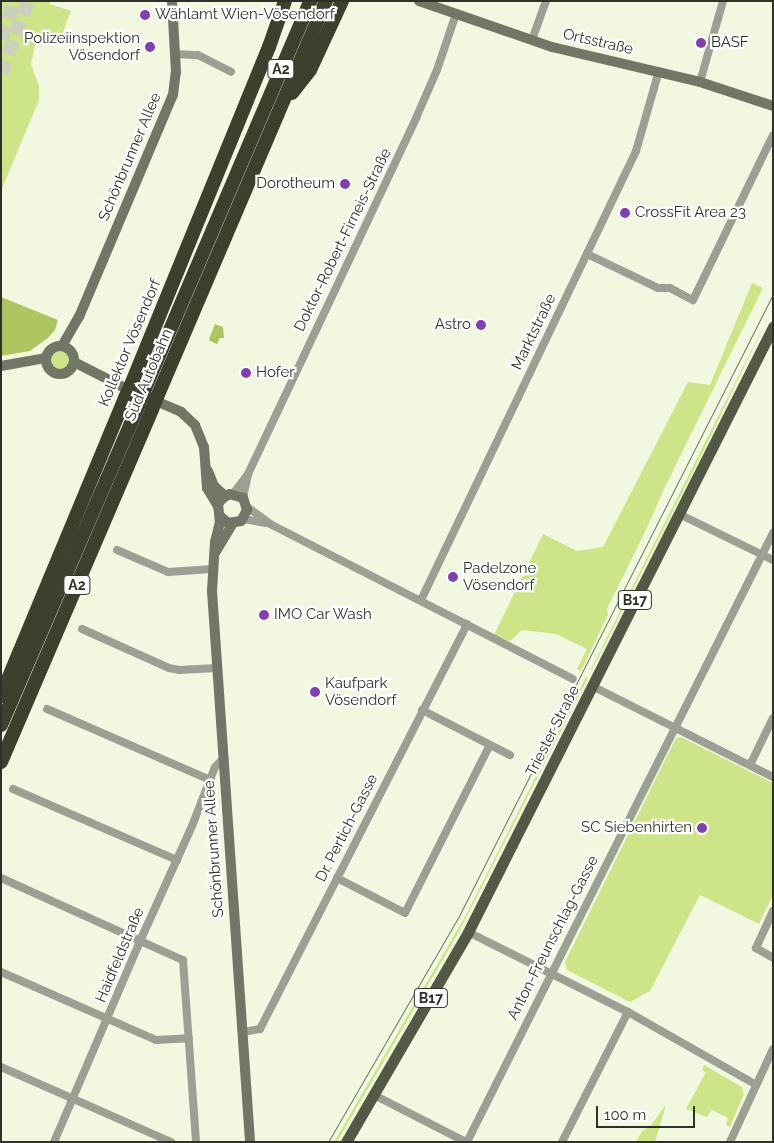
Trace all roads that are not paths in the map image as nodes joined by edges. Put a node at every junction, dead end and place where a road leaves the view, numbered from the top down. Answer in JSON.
{"nodes":[{"id":1,"x":172,"y":1,"type":"edge"},
{"id":2,"x":285,"y":1,"type":"edge"},
{"id":3,"x":310,"y":1,"type":"edge"},
{"id":4,"x":326,"y":1,"type":"edge"},
{"id":5,"x":342,"y":1,"type":"edge"},
{"id":6,"x":419,"y":1,"type":"edge"},
{"id":7,"x":546,"y":1,"type":"edge"},
{"id":8,"x":723,"y":1,"type":"edge"},
{"id":9,"x":456,"y":14,"type":"junction"},
{"id":10,"x":532,"y":40,"type":"junction"},
{"id":11,"x":176,"y":54,"type":"junction"},
{"id":12,"x":659,"y":71,"type":"junction"},
{"id":13,"x":231,"y":72,"type":"dead end"},
{"id":14,"x":700,"y":82,"type":"junction"},
{"id":15,"x":773,"y":106,"type":"edge"},
{"id":16,"x":281,"y":108,"type":"junction"},
{"id":17,"x":773,"y":135,"type":"edge"},
{"id":18,"x":587,"y":254,"type":"junction"},
{"id":19,"x":773,"y":327,"type":"edge"},
{"id":20,"x":769,"y":343,"type":"edge"},
{"id":21,"x":66,"y":348,"type":"junction"},
{"id":22,"x":46,"y":362,"type":"junction"},
{"id":23,"x":72,"y":366,"type":"junction"},
{"id":24,"x":1,"y":367,"type":"edge"},
{"id":25,"x":148,"y":400,"type":"junction"},
{"id":26,"x":206,"y":466,"type":"junction"},
{"id":27,"x":237,"y":499,"type":"junction"},
{"id":28,"x":219,"y":511,"type":"junction"},
{"id":29,"x":679,"y":514,"type":"junction"},
{"id":30,"x":243,"y":519,"type":"junction"},
{"id":31,"x":233,"y":523,"type":"junction"},
{"id":32,"x":270,"y":524,"type":"junction"},
{"id":33,"x":773,"y":533,"type":"edge"},
{"id":34,"x":117,"y":550,"type":"dead end"},
{"id":35,"x":214,"y":554,"type":"junction"},
{"id":36,"x":762,"y":555,"type":"junction"},
{"id":37,"x":773,"y":560,"type":"edge"},
{"id":38,"x":212,"y":569,"type":"junction"},
{"id":39,"x":421,"y":600,"type":"junction"},
{"id":40,"x":466,"y":624,"type":"junction"},
{"id":41,"x":82,"y":629,"type":"dead end"},
{"id":42,"x":217,"y":668,"type":"junction"},
{"id":43,"x":573,"y":679,"type":"dead end"},
{"id":44,"x":592,"y":686,"type":"junction"},
{"id":45,"x":1,"y":696,"type":"edge"},
{"id":46,"x":47,"y":709,"type":"dead end"},
{"id":47,"x":422,"y":710,"type":"junction"},
{"id":48,"x":773,"y":718,"type":"edge"},
{"id":49,"x":1,"y":725,"type":"edge"},
{"id":50,"x":676,"y":728,"type":"junction"},
{"id":51,"x":490,"y":745,"type":"junction"},
{"id":52,"x":510,"y":755,"type":"dead end"},
{"id":53,"x":224,"y":758,"type":"junction"},
{"id":54,"x":1,"y":762,"type":"edge"},
{"id":55,"x":750,"y":765,"type":"junction"},
{"id":56,"x":773,"y":777,"type":"edge"},
{"id":57,"x":209,"y":781,"type":"junction"},
{"id":58,"x":225,"y":783,"type":"junction"},
{"id":59,"x":13,"y":789,"type":"dead end"},
{"id":60,"x":177,"y":860,"type":"junction"},
{"id":61,"x":1,"y":878,"type":"edge"},
{"id":62,"x":337,"y":878,"type":"junction"},
{"id":63,"x":773,"y":911,"type":"edge"},
{"id":64,"x":468,"y":932,"type":"junction"},
{"id":65,"x":141,"y":939,"type":"junction"},
{"id":66,"x":773,"y":958,"type":"edge"},
{"id":67,"x":1,"y":972,"type":"edge"},
{"id":68,"x":551,"y":974,"type":"junction"},
{"id":69,"x":628,"y":1012,"type":"junction"},
{"id":70,"x":108,"y":1019,"type":"junction"},
{"id":71,"x":243,"y":1032,"type":"junction"},
{"id":72,"x":189,"y":1038,"type":"junction"},
{"id":73,"x":773,"y":1049,"type":"edge"},
{"id":74,"x":1,"y":1067,"type":"edge"},
{"id":75,"x":755,"y":1084,"type":"junction"},
{"id":76,"x":374,"y":1095,"type":"junction"},
{"id":77,"x":72,"y":1098,"type":"junction"},
{"id":78,"x":54,"y":1142,"type":"edge"},
{"id":79,"x":171,"y":1142,"type":"edge"},
{"id":80,"x":196,"y":1142,"type":"edge"},
{"id":81,"x":250,"y":1142,"type":"edge"},
{"id":82,"x":346,"y":1142,"type":"edge"},
{"id":83,"x":466,"y":1142,"type":"edge"},
{"id":84,"x":562,"y":1142,"type":"edge"},
{"id":85,"x":730,"y":1142,"type":"edge"}],
"edges":[{"from":1,"to":11,"type":"main road","name":"Schönbrunner Allee"},
{"from":2,"to":45,"type":"highway","name":"Kollektor Vösendorf"},
{"from":3,"to":25,"type":"highway","name":"Süd Autobahn","number":"A2"},
{"from":4,"to":16,"type":"highway","name":"Süd Autobahn","number":"A2"},
{"from":5,"to":16,"type":"highway"},
{"from":6,"to":9,"type":"main road","name":"Ortsstraße"},
{"from":7,"to":10,"type":"street"},
{"from":8,"to":14,"type":"street"},
{"from":9,"to":10,"type":"main road","name":"Ortsstraße"},
{"from":9,"to":27,"type":"street","name":"Doktor-Robert-Firneis-Straße"},
{"from":10,"to":12,"type":"main road","name":"Ortsstraße"},
{"from":11,"to":13,"type":"street"},
{"from":11,"to":21,"type":"main road","name":"Schönbrunner Allee"},
{"from":12,"to":14,"type":"main road","name":"Ortsstraße"},
{"from":12,"to":18,"type":"street","name":"Marktstraße"},
{"from":14,"to":15,"type":"main road","name":"Ortsstraße"},
{"from":16,"to":25,"type":"highway","name":"Süd Autobahn","number":"A2"},
{"from":17,"to":18,"type":"street"},
{"from":18,"to":39,"type":"street","name":"Marktstraße"},
{"from":19,"to":20,"type":"main road","name":"Triester Straße","number":"B17"},
{"from":20,"to":29,"type":"main road","name":"Triester Straße","number":"B17"},
{"from":21,"to":22,"type":"main road"},
{"from":21,"to":23,"type":"main road"},
{"from":22,"to":23,"type":"main road"},
{"from":22,"to":24,"type":"main road"},
{"from":23,"to":26,"type":"main road"},
{"from":25,"to":49,"type":"highway","name":"Süd Autobahn","number":"A2"},
{"from":25,"to":54,"type":"highway","name":"Süd Autobahn","number":"A2"},
{"from":26,"to":27,"type":"main road"},
{"from":26,"to":28,"type":"main road"},
{"from":27,"to":28,"type":"main road","name":"Schönbrunner Allee"},
{"from":27,"to":30,"type":"main road"},
{"from":27,"to":32,"type":"street"},
{"from":28,"to":31,"type":"main road"},
{"from":28,"to":35,"type":"main road","name":"Schönbrunner Allee"},
{"from":29,"to":36,"type":"street"},
{"from":29,"to":44,"type":"main road","name":"Triester Straße","number":"B17"},
{"from":30,"to":31,"type":"main road"},
{"from":30,"to":32,"type":"street"},
{"from":31,"to":35,"type":"main road","name":"Schönbrunner Allee"},
{"from":32,"to":39,"type":"street"},
{"from":33,"to":36,"type":"street","name":"Anton-Freunschlag-Gasse"},
{"from":34,"to":38,"type":"street"},
{"from":35,"to":38,"type":"main road","name":"Schönbrunner Allee"},
{"from":36,"to":37,"type":"street"},
{"from":36,"to":50,"type":"street","name":"Anton-Freunschlag-Gasse"},
{"from":38,"to":42,"type":"main road","name":"Schönbrunner Allee"},
{"from":39,"to":40,"type":"street"},
{"from":40,"to":43,"type":"street"},
{"from":40,"to":47,"type":"street","name":"Dr. Pertich-Gasse"},
{"from":41,"to":42,"type":"street"},
{"from":42,"to":53,"type":"main road","name":"Schönbrunner Allee"},
{"from":44,"to":50,"type":"street"},
{"from":44,"to":64,"type":"main road","name":"Triester Straße","number":"B17"},
{"from":46,"to":57,"type":"street"},
{"from":47,"to":51,"type":"street"},
{"from":47,"to":62,"type":"street","name":"Dr. Pertich-Gasse"},
{"from":48,"to":55,"type":"street"},
{"from":50,"to":55,"type":"street"},
{"from":50,"to":68,"type":"street","name":"Anton-Freunschlag-Gasse"},
{"from":51,"to":52,"type":"street"},
{"from":51,"to":62,"type":"street"},
{"from":53,"to":57,"type":"street","name":"Haidfeldstraße"},
{"from":53,"to":58,"type":"main road","name":"Schönbrunner Allee"},
{"from":55,"to":56,"type":"street"},
{"from":57,"to":58,"type":"street"},
{"from":57,"to":60,"type":"street","name":"Haidfeldstraße"},
{"from":58,"to":71,"type":"main road","name":"Schönbrunner Allee"},
{"from":59,"to":60,"type":"street"},
{"from":60,"to":65,"type":"street","name":"Haidfeldstraße"},
{"from":61,"to":65,"type":"street"},
{"from":62,"to":71,"type":"street","name":"Dr. Pertich-Gasse"},
{"from":63,"to":66,"type":"street"},
{"from":64,"to":68,"type":"street"},
{"from":64,"to":76,"type":"main road","name":"Triester Straße","number":"B17"},
{"from":65,"to":70,"type":"street","name":"Haidfeldstraße"},
{"from":65,"to":72,"type":"street"},
{"from":67,"to":70,"type":"street"},
{"from":68,"to":69,"type":"street"},
{"from":68,"to":83,"type":"street","name":"Anton-Freunschlag-Gasse"},
{"from":69,"to":75,"type":"street"},
{"from":69,"to":84,"type":"street"},
{"from":70,"to":72,"type":"street"},
{"from":70,"to":77,"type":"street","name":"Haidfeldstraße"},
{"from":71,"to":81,"type":"main road","name":"Schönbrunner Allee"},
{"from":72,"to":80,"type":"street"},
{"from":73,"to":75,"type":"street"},
{"from":74,"to":77,"type":"street"},
{"from":75,"to":85,"type":"street"},
{"from":76,"to":82,"type":"main road","name":"Triester Straße","number":"B17"},
{"from":76,"to":83,"type":"street"},
{"from":77,"to":78,"type":"street","name":"Haidfeldstraße"},
{"from":77,"to":79,"type":"street"}]}
